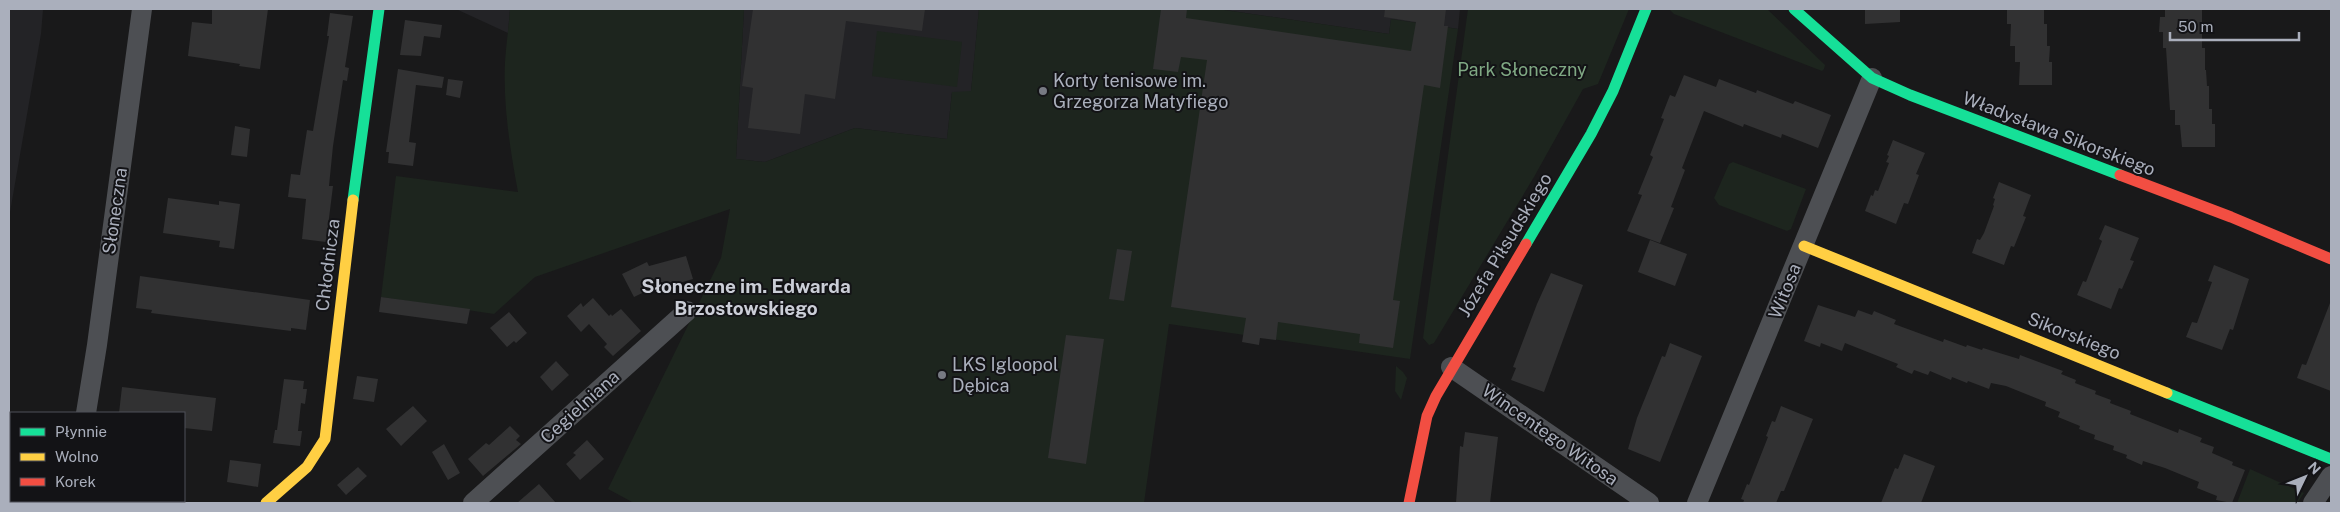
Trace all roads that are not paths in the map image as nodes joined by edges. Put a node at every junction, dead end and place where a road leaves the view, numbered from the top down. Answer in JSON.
{"nodes":[{"id":1,"x":142,"y":9,"type":"edge"},
{"id":2,"x":379,"y":9,"type":"edge"},
{"id":3,"x":1646,"y":9,"type":"edge"},
{"id":4,"x":1794,"y":9,"type":"edge"},
{"id":5,"x":1872,"y":78,"type":"junction"},
{"id":6,"x":1804,"y":246,"type":"junction"},
{"id":7,"x":2331,"y":259,"type":"edge"},
{"id":8,"x":687,"y":310,"type":"dead end"},
{"id":9,"x":1451,"y":368,"type":"junction"},
{"id":10,"x":86,"y":412,"type":"edge"},
{"id":11,"x":2331,"y":460,"type":"edge"},
{"id":12,"x":2331,"y":476,"type":"edge"},
{"id":13,"x":266,"y":503,"type":"edge"},
{"id":14,"x":473,"y":503,"type":"edge"},
{"id":15,"x":1409,"y":503,"type":"edge"},
{"id":16,"x":1649,"y":503,"type":"edge"},
{"id":17,"x":1697,"y":503,"type":"edge"},
{"id":18,"x":2313,"y":503,"type":"edge"}],
"edges":[{"from":1,"to":10,"type":"street","name":"Słoneczna"},
{"from":2,"to":13,"type":"street","name":"Chłodnicza"},
{"from":3,"to":9,"type":"street","name":"Józefa Piłsudskiego"},
{"from":4,"to":5,"type":"street","name":"Władysława Sikorskiego"},
{"from":5,"to":6,"type":"street","name":"Witosa"},
{"from":5,"to":7,"type":"street","name":"Władysława Sikorskiego"},
{"from":6,"to":11,"type":"street","name":"Sikorskiego"},
{"from":6,"to":17,"type":"street","name":"Witosa"},
{"from":8,"to":14,"type":"street","name":"Cegielniana"},
{"from":9,"to":15,"type":"street","name":"Józefa Piłsudskiego"},
{"from":9,"to":16,"type":"street","name":"Wincentego Witosa"},
{"from":12,"to":18,"type":"street"}]}
